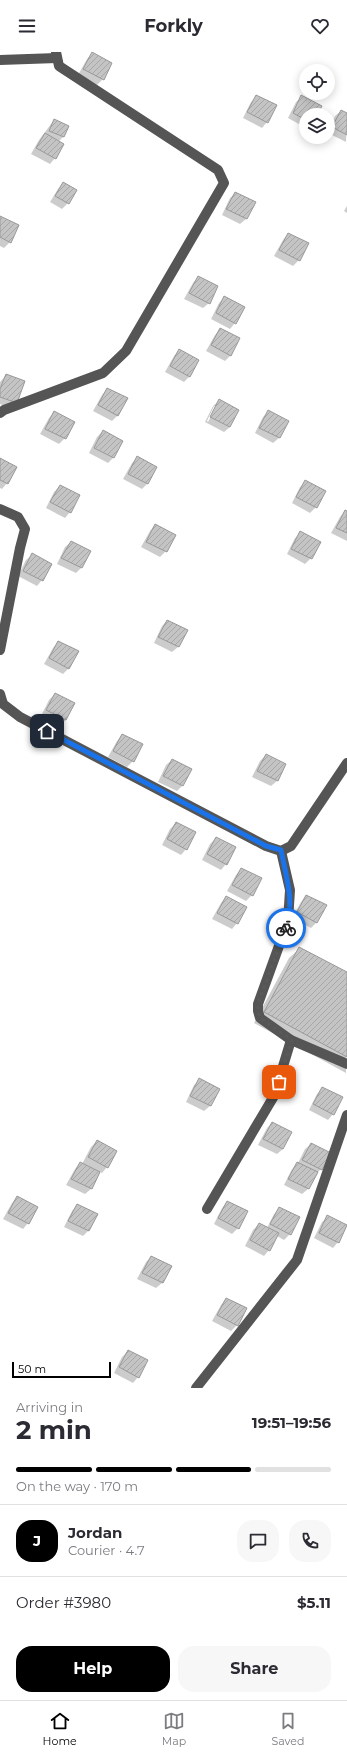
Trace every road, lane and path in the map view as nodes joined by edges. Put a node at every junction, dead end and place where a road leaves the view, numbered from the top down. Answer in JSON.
{"nodes":[{"id":1,"x":56,"y":55,"type":"edge"},
{"id":2,"x":0,"y":60,"type":"edge"},
{"id":3,"x":0,"y":413,"type":"edge"},
{"id":4,"x":0,"y":509,"type":"edge"},
{"id":5,"x":0,"y":650,"type":"edge"},
{"id":6,"x":0,"y":694,"type":"edge"},
{"id":7,"x":347,"y":763,"type":"edge"},
{"id":8,"x":281,"y":850,"type":"junction"},
{"id":9,"x":292,"y":1040,"type":"junction"},
{"id":10,"x":347,"y":1064,"type":"edge"},
{"id":11,"x":347,"y":1115,"type":"edge"},
{"id":12,"x":207,"y":1209,"type":"dead end"},
{"id":13,"x":196,"y":1388,"type":"edge"}],
"edges":[{"from":1,"to":2,"type":"street"},
{"from":1,"to":3,"type":"street"},
{"from":4,"to":5,"type":"street"},
{"from":6,"to":8,"type":"street"},
{"from":7,"to":8,"type":"street"},
{"from":8,"to":9,"type":"street"},
{"from":9,"to":10,"type":"street"},
{"from":9,"to":12,"type":"street"},
{"from":11,"to":13,"type":"street"}]}
